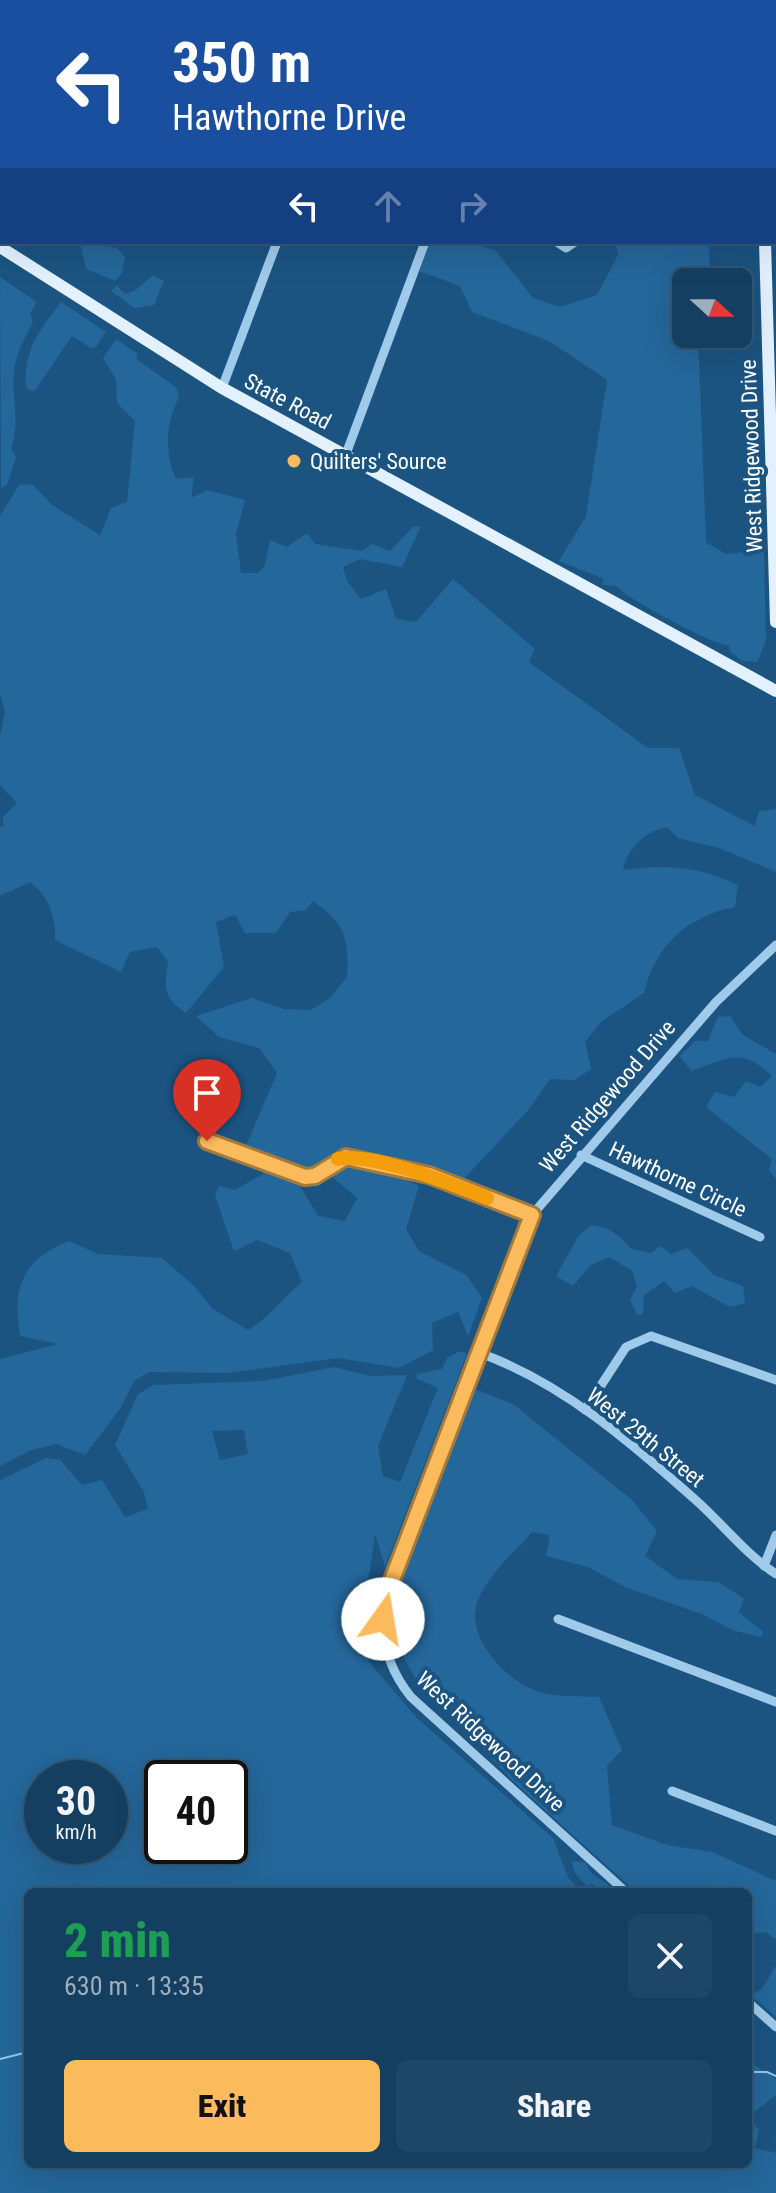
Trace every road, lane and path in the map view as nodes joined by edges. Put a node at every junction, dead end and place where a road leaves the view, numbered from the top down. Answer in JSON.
{"nodes":[{"id":1,"x":276,"y":244,"type":"edge"},
{"id":2,"x":424,"y":244,"type":"edge"},
{"id":3,"x":765,"y":244,"type":"edge"},
{"id":4,"x":0,"y":247,"type":"edge"},
{"id":5,"x":222,"y":388,"type":"junction"},
{"id":6,"x":346,"y":454,"type":"junction"},
{"id":7,"x":776,"y":622,"type":"edge"},
{"id":8,"x":776,"y":691,"type":"edge"},
{"id":9,"x":776,"y":945,"type":"edge"},
{"id":10,"x":207,"y":1141,"type":"dead end"},
{"id":11,"x":581,"y":1155,"type":"junction"},
{"id":12,"x":532,"y":1215,"type":"junction"},
{"id":13,"x":760,"y":1237,"type":"dead end"},
{"id":14,"x":477,"y":1352,"type":"junction"},
{"id":15,"x":776,"y":1380,"type":"edge"},
{"id":16,"x":585,"y":1410,"type":"junction"},
{"id":17,"x":776,"y":1535,"type":"edge"},
{"id":18,"x":764,"y":1566,"type":"junction"},
{"id":19,"x":776,"y":1574,"type":"edge"},
{"id":20,"x":558,"y":1619,"type":"dead end"},
{"id":21,"x":776,"y":1702,"type":"edge"},
{"id":22,"x":672,"y":1791,"type":"dead end"},
{"id":23,"x":776,"y":1831,"type":"edge"},
{"id":24,"x":622,"y":1888,"type":"edge"},
{"id":25,"x":752,"y":2006,"type":"edge"},
{"id":26,"x":776,"y":2027,"type":"edge"}],
"edges":[{"from":1,"to":5,"type":"street"},
{"from":2,"to":6,"type":"street"},
{"from":3,"to":7,"type":"main road","name":"West Ridgewood Drive"},
{"from":4,"to":5,"type":"main road","name":"State Road"},
{"from":5,"to":6,"type":"main road","name":"State Road"},
{"from":6,"to":8,"type":"main road","name":"State Road"},
{"from":9,"to":11,"type":"street","name":"West Ridgewood Drive"},
{"from":10,"to":12,"type":"street"},
{"from":11,"to":12,"type":"street","name":"West Ridgewood Drive"},
{"from":11,"to":13,"type":"street","name":"Hawthorne Circle"},
{"from":12,"to":14,"type":"street","name":"West Ridgewood Drive"},
{"from":14,"to":16,"type":"street","name":"West 29th Street"},
{"from":14,"to":24,"type":"street","name":"West Ridgewood Drive"},
{"from":15,"to":16,"type":"street"},
{"from":16,"to":18,"type":"street","name":"West 29th Street"},
{"from":17,"to":18,"type":"street"},
{"from":18,"to":19,"type":"street","name":"West 29th Street"},
{"from":20,"to":21,"type":"street"},
{"from":22,"to":23,"type":"street"},
{"from":25,"to":26,"type":"street"}]}
